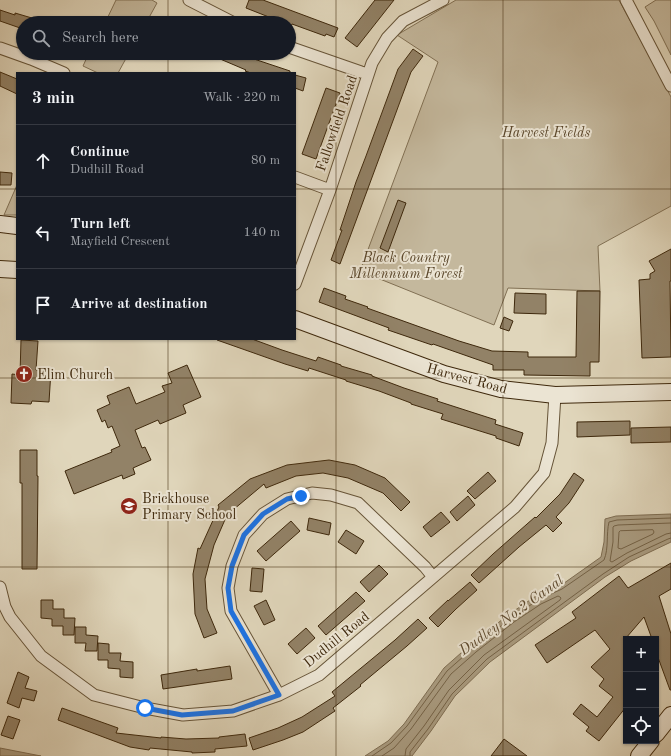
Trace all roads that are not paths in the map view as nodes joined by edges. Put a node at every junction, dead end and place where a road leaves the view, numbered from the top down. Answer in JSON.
{"nodes":[{"id":1,"x":189,"y":0,"type":"edge"},
{"id":2,"x":442,"y":0,"type":"edge"},
{"id":3,"x":626,"y":0,"type":"edge"},
{"id":4,"x":220,"y":16,"type":"edge"},
{"id":5,"x":0,"y":48,"type":"edge"},
{"id":6,"x":296,"y":49,"type":"edge"},
{"id":7,"x":16,"y":54,"type":"edge"},
{"id":8,"x":33,"y":60,"type":"edge"},
{"id":9,"x":62,"y":72,"type":"edge"},
{"id":10,"x":368,"y":74,"type":"junction"},
{"id":11,"x":671,"y":86,"type":"edge"},
{"id":12,"x":296,"y":177,"type":"edge"},
{"id":13,"x":330,"y":190,"type":"junction"},
{"id":14,"x":0,"y":224,"type":"edge"},
{"id":15,"x":16,"y":226,"type":"edge"},
{"id":16,"x":0,"y":269,"type":"edge"},
{"id":17,"x":16,"y":270,"type":"edge"},
{"id":18,"x":296,"y":281,"type":"edge"},
{"id":19,"x":296,"y":319,"type":"edge"},
{"id":20,"x":671,"y":392,"type":"edge"},
{"id":21,"x":555,"y":395,"type":"junction"},
{"id":22,"x":433,"y":577,"type":"junction"},
{"id":23,"x":0,"y":587,"type":"edge"},
{"id":24,"x":279,"y":695,"type":"junction"},
{"id":25,"x":671,"y":715,"type":"edge"},
{"id":26,"x":659,"y":730,"type":"edge"},
{"id":27,"x":649,"y":744,"type":"edge"},
{"id":28,"x":639,"y":756,"type":"edge"}],
"edges":[{"from":1,"to":4,"type":"street"},
{"from":2,"to":10,"type":"street","name":"Fallowfield Road"},
{"from":3,"to":11,"type":"street"},
{"from":5,"to":7,"type":"street"},
{"from":6,"to":10,"type":"street"},
{"from":8,"to":9,"type":"street"},
{"from":10,"to":13,"type":"street","name":"Fallowfield Road"},
{"from":12,"to":13,"type":"street"},
{"from":13,"to":18,"type":"street","name":"Fallowfield Road"},
{"from":14,"to":15,"type":"street"},
{"from":16,"to":17,"type":"street"},
{"from":19,"to":21,"type":"street","name":"Harvest Road"},
{"from":20,"to":21,"type":"street","name":"Harvest Road"},
{"from":21,"to":22,"type":"street","name":"Dudhill Road"},
{"from":22,"to":24,"type":"street","name":"Dudhill Road"},
{"from":22,"to":24,"type":"street"},
{"from":23,"to":24,"type":"street","name":"Dudhill Road"},
{"from":25,"to":26,"type":"street"},
{"from":27,"to":28,"type":"street"}]}
